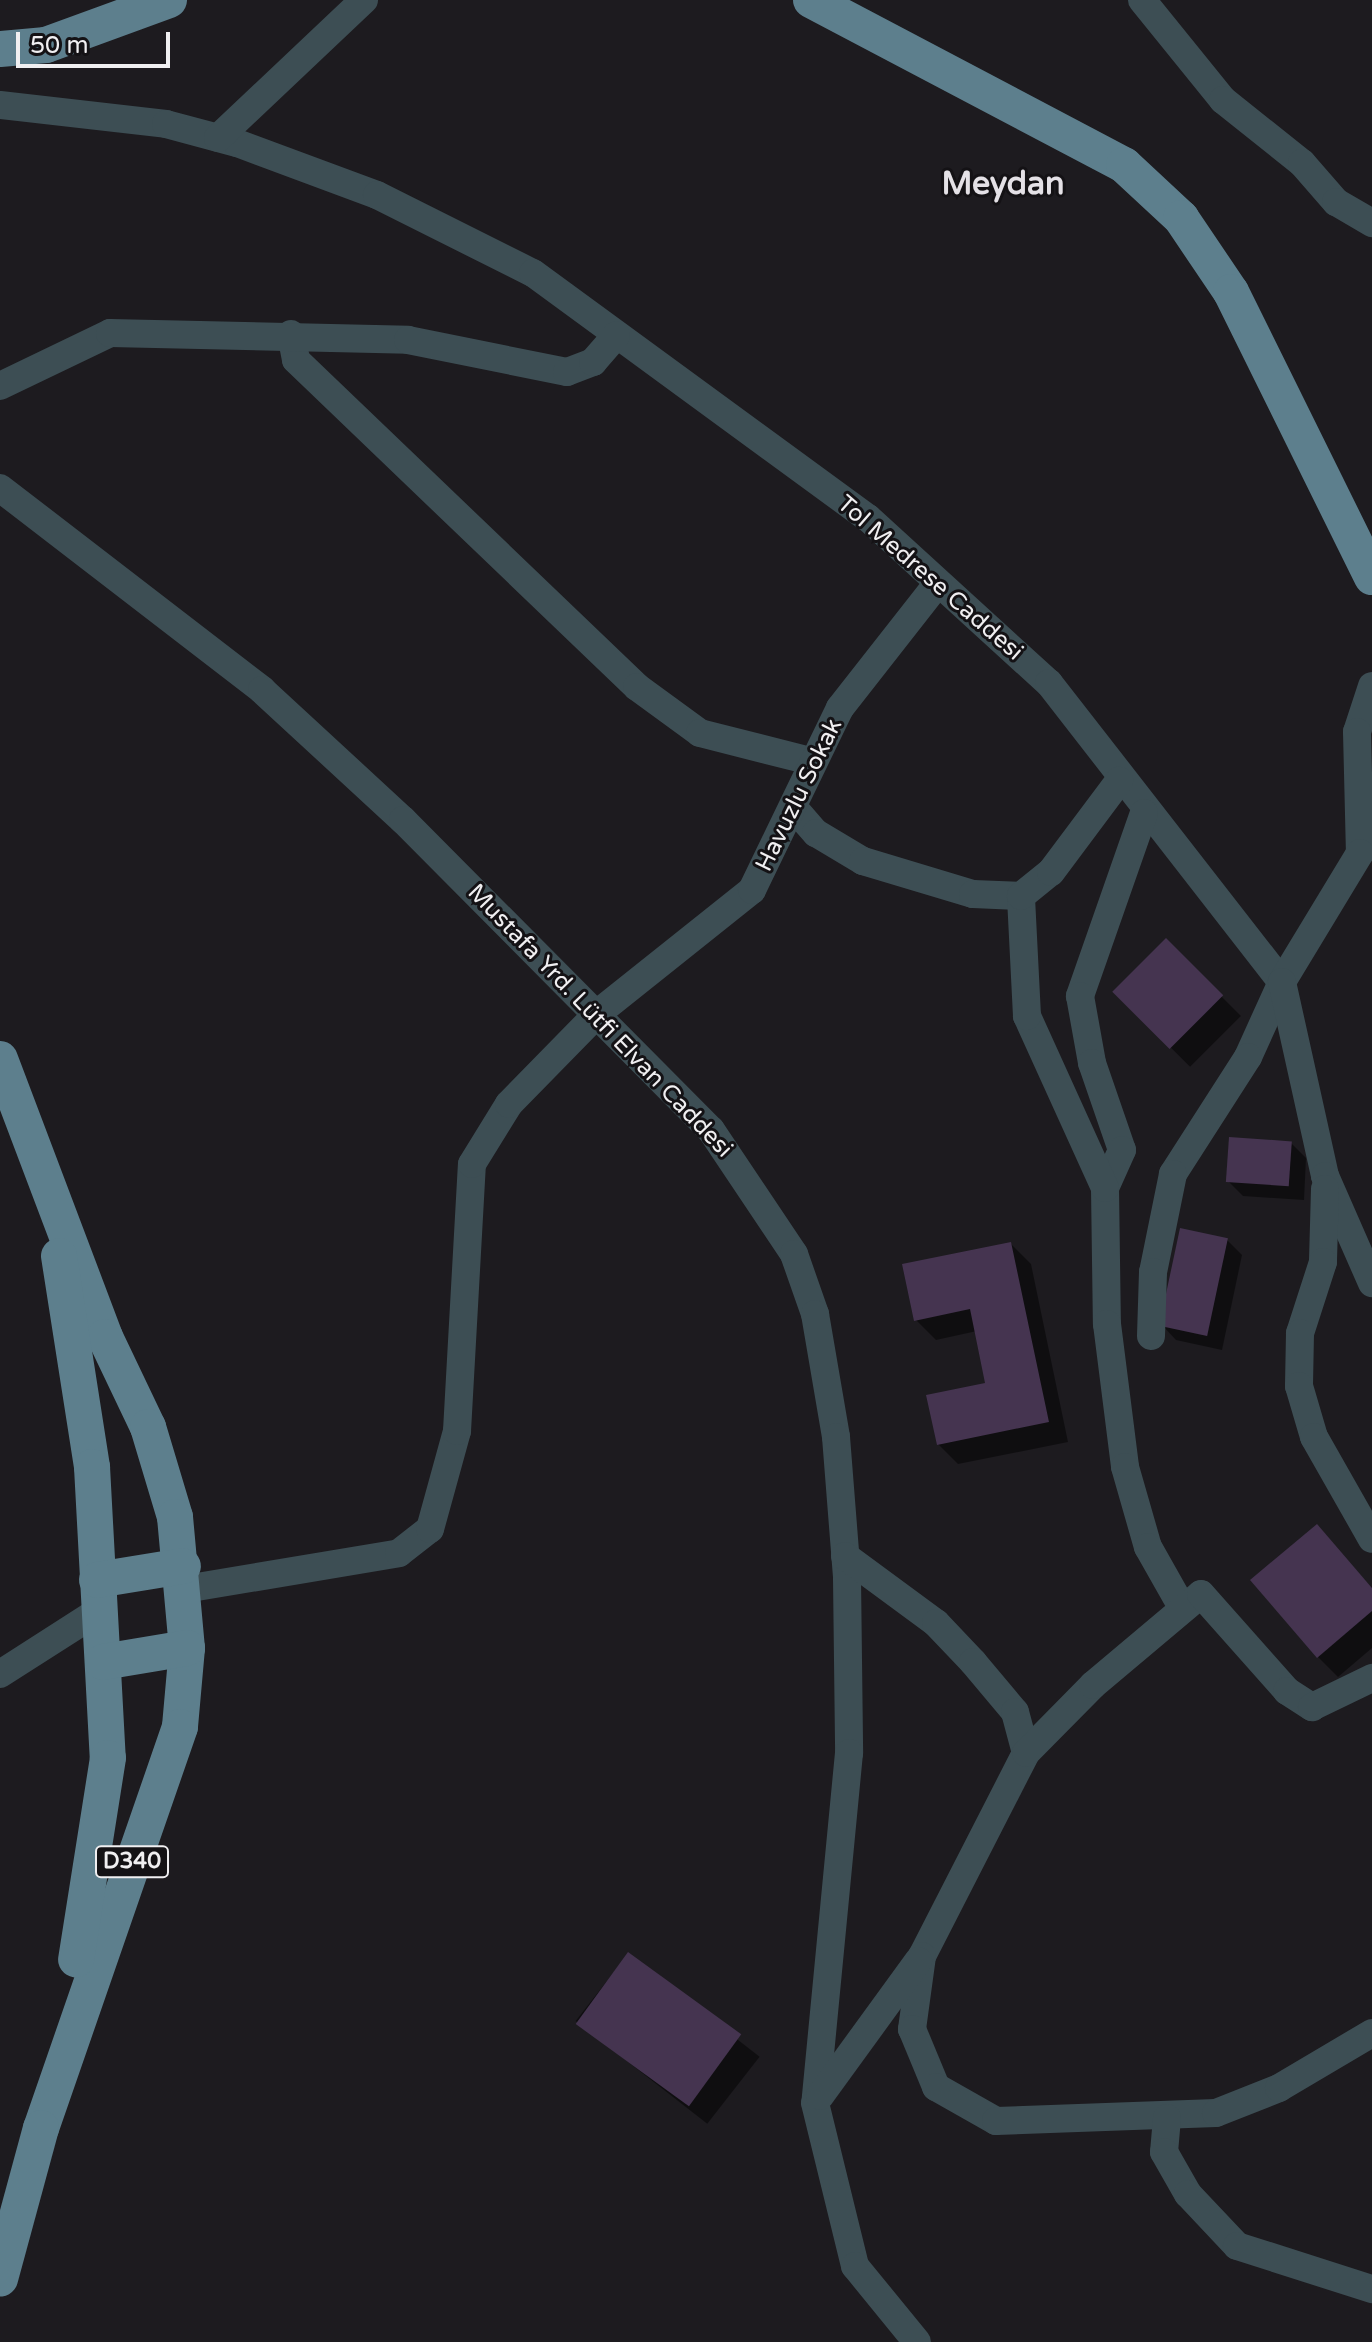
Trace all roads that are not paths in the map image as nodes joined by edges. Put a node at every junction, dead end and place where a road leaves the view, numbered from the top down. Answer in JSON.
{"nodes":[{"id":1,"x":169,"y":0,"type":"edge"},
{"id":2,"x":364,"y":0,"type":"edge"},
{"id":3,"x":811,"y":0,"type":"edge"},
{"id":4,"x":1142,"y":0,"type":"edge"},
{"id":5,"x":0,"y":49,"type":"edge"},
{"id":6,"x":0,"y":105,"type":"edge"},
{"id":7,"x":218,"y":138,"type":"junction"},
{"id":8,"x":1372,"y":223,"type":"edge"},
{"id":9,"x":291,"y":334,"type":"junction"},
{"id":10,"x":616,"y":336,"type":"junction"},
{"id":11,"x":0,"y":386,"type":"edge"},
{"id":12,"x":0,"y":488,"type":"edge"},
{"id":13,"x":1372,"y":577,"type":"edge"},
{"id":14,"x":938,"y":583,"type":"junction"},
{"id":15,"x":1372,"y":686,"type":"edge"},
{"id":16,"x":811,"y":761,"type":"junction"},
{"id":17,"x":1119,"y":781,"type":"junction"},
{"id":18,"x":793,"y":807,"type":"junction"},
{"id":19,"x":1144,"y":813,"type":"junction"},
{"id":20,"x":1021,"y":896,"type":"junction"},
{"id":21,"x":1282,"y":982,"type":"junction"},
{"id":22,"x":598,"y":1013,"type":"junction"},
{"id":23,"x":0,"y":1059,"type":"edge"},
{"id":24,"x":1325,"y":1176,"type":"junction"},
{"id":25,"x":49,"y":1187,"type":"junction"},
{"id":26,"x":1105,"y":1188,"type":"junction"},
{"id":27,"x":1362,"y":1240,"type":"edge"},
{"id":28,"x":1372,"y":1283,"type":"edge"},
{"id":29,"x":1151,"y":1336,"type":"dead end"},
{"id":30,"x":1372,"y":1539,"type":"edge"},
{"id":31,"x":845,"y":1556,"type":"junction"},
{"id":32,"x":184,"y":1577,"type":"junction"},
{"id":33,"x":98,"y":1595,"type":"junction"},
{"id":34,"x":1182,"y":1607,"type":"junction"},
{"id":35,"x":187,"y":1648,"type":"junction"},
{"id":36,"x":103,"y":1662,"type":"junction"},
{"id":37,"x":0,"y":1674,"type":"edge"},
{"id":38,"x":1372,"y":1678,"type":"edge"},
{"id":39,"x":1026,"y":1753,"type":"junction"},
{"id":40,"x":922,"y":1956,"type":"junction"},
{"id":41,"x":1372,"y":2033,"type":"edge"},
{"id":42,"x":815,"y":2103,"type":"junction"},
{"id":43,"x":1167,"y":2118,"type":"junction"},
{"id":44,"x":41,"y":2128,"type":"junction"},
{"id":45,"x":0,"y":2279,"type":"edge"},
{"id":46,"x":1372,"y":2289,"type":"edge"},
{"id":47,"x":917,"y":2342,"type":"edge"}],
"edges":[{"from":1,"to":5,"type":"main road"},
{"from":2,"to":7,"type":"street"},
{"from":3,"to":13,"type":"main road"},
{"from":4,"to":8,"type":"street"},
{"from":6,"to":7,"type":"street","name":"Tol Medrese Caddesi"},
{"from":7,"to":10,"type":"street","name":"Tol Medrese Caddesi"},
{"from":9,"to":10,"type":"street"},
{"from":9,"to":11,"type":"street"},
{"from":9,"to":16,"type":"street"},
{"from":10,"to":14,"type":"street","name":"Tol Medrese Caddesi"},
{"from":12,"to":22,"type":"street","name":"Mustafa Yrd. Lütfi Elvan Caddesi"},
{"from":14,"to":16,"type":"street","name":"Havuzlu Sokak"},
{"from":14,"to":17,"type":"street","name":"Tol Medrese Caddesi"},
{"from":15,"to":21,"type":"street"},
{"from":16,"to":18,"type":"street","name":"Havuzlu Sokak"},
{"from":17,"to":19,"type":"street","name":"Tol Medrese Caddesi"},
{"from":17,"to":20,"type":"street"},
{"from":18,"to":20,"type":"street"},
{"from":18,"to":22,"type":"street","name":"Havuzlu Sokak"},
{"from":19,"to":21,"type":"street","name":"Tol Medrese Caddesi"},
{"from":19,"to":26,"type":"street"},
{"from":20,"to":26,"type":"street"},
{"from":21,"to":24,"type":"street"},
{"from":21,"to":29,"type":"street"},
{"from":22,"to":31,"type":"street","name":"Mustafa Yrd. Lütfi Elvan Caddesi"},
{"from":22,"to":32,"type":"street","name":"Havuzlu Sokak"},
{"from":23,"to":25,"type":"main road","number":"D340"},
{"from":24,"to":27,"type":"street"},
{"from":24,"to":30,"type":"street"},
{"from":25,"to":32,"type":"main road","number":"D340"},
{"from":25,"to":33,"type":"main road","number":"D340"},
{"from":26,"to":34,"type":"street"},
{"from":27,"to":28,"type":"street"},
{"from":31,"to":39,"type":"street"},
{"from":31,"to":42,"type":"street","name":"Mustafa Yrd. Lütfi Elvan Caddesi"},
{"from":32,"to":33,"type":"main road"},
{"from":32,"to":35,"type":"main road","number":"D340"},
{"from":33,"to":36,"type":"main road","number":"D340"},
{"from":33,"to":37,"type":"street"},
{"from":34,"to":38,"type":"street"},
{"from":34,"to":39,"type":"street"},
{"from":35,"to":36,"type":"main road"},
{"from":35,"to":44,"type":"main road","number":"D340"},
{"from":36,"to":44,"type":"main road","number":"D340"},
{"from":39,"to":40,"type":"street"},
{"from":40,"to":42,"type":"street"},
{"from":40,"to":43,"type":"street"},
{"from":41,"to":43,"type":"street"},
{"from":42,"to":47,"type":"street","name":"Mustafa Yrd. Lütfi Elvan Caddesi"},
{"from":43,"to":46,"type":"street"},
{"from":44,"to":45,"type":"main road","number":"D340"}]}
